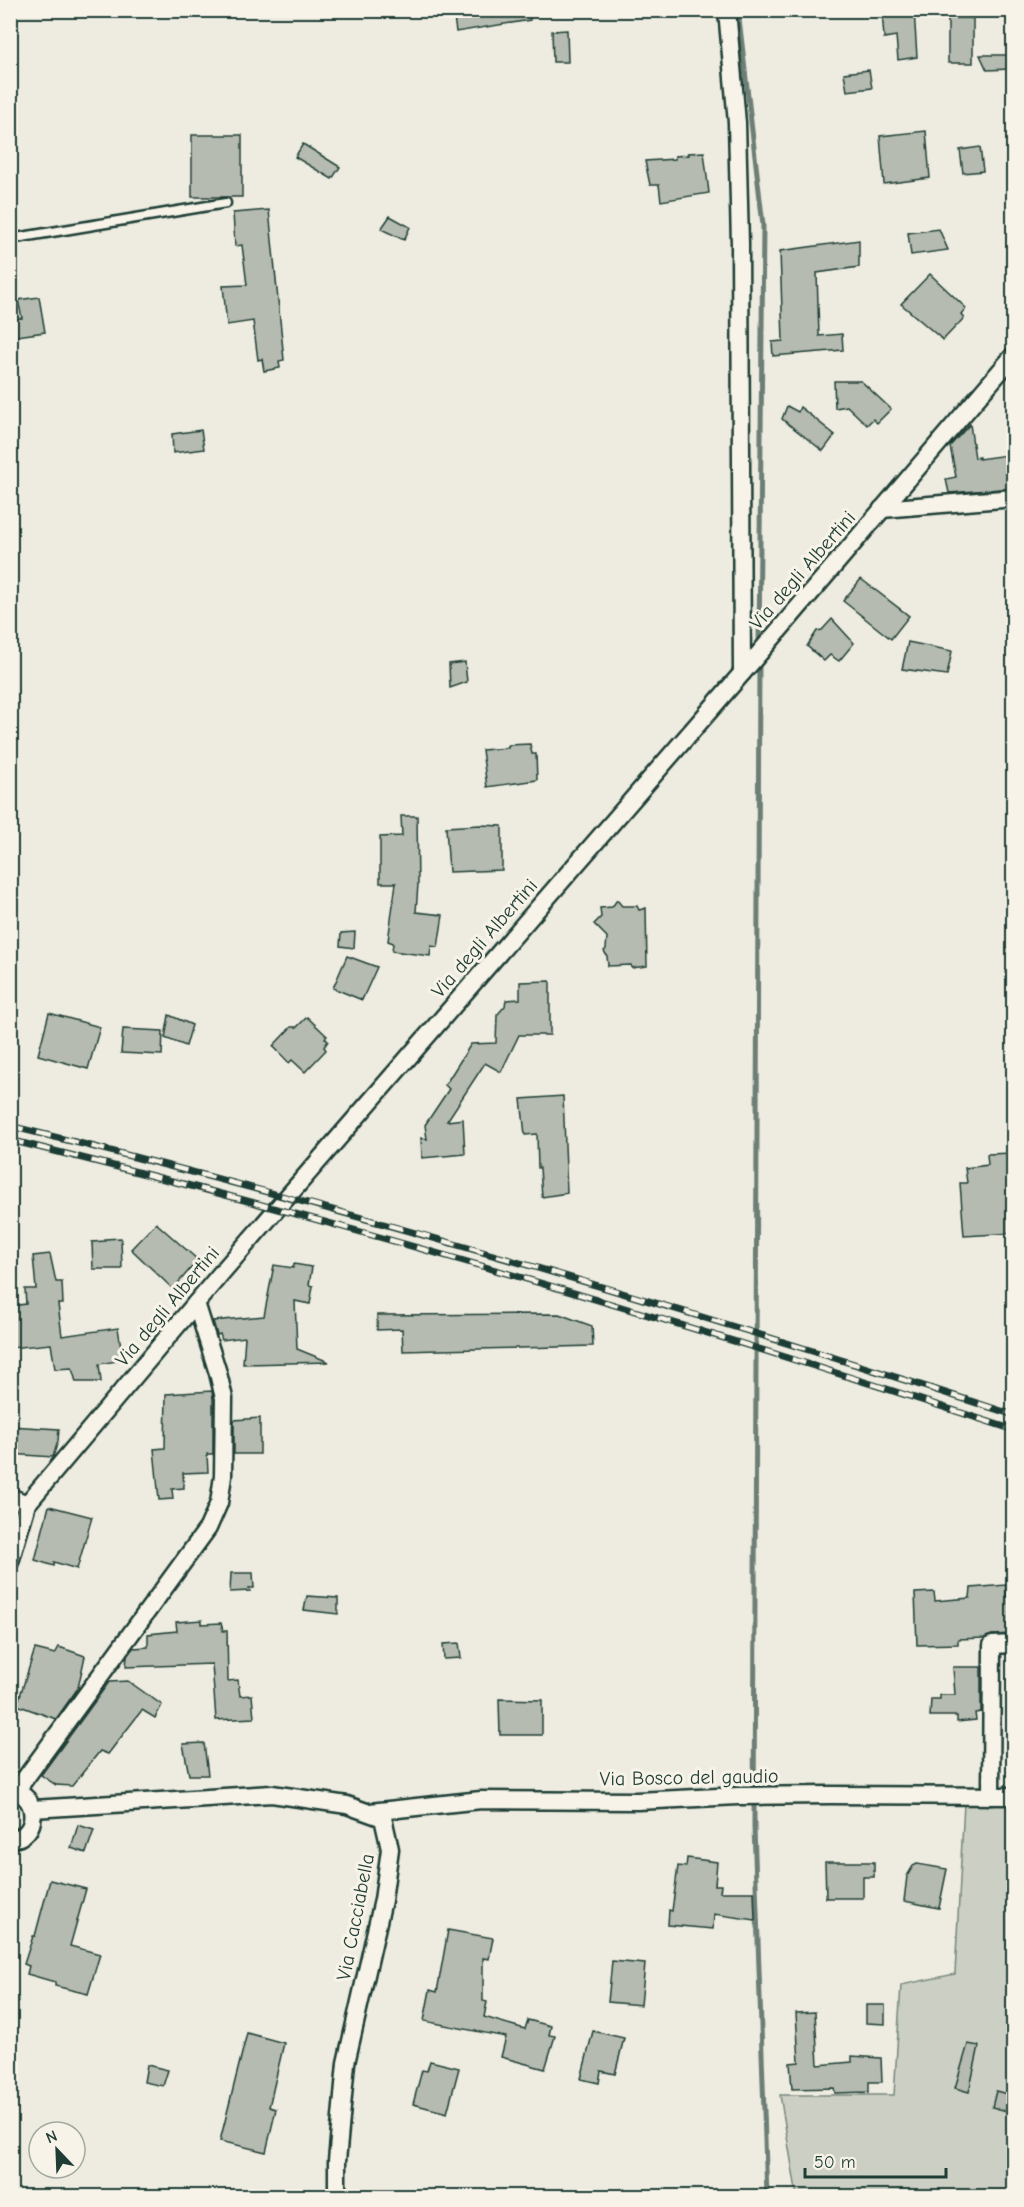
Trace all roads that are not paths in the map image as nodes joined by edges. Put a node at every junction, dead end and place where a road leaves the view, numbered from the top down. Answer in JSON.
{"nodes":[{"id":1,"x":727,"y":10,"type":"edge"},
{"id":2,"x":226,"y":203,"type":"dead end"},
{"id":3,"x":10,"y":239,"type":"edge"},
{"id":4,"x":1014,"y":355,"type":"edge"},
{"id":5,"x":1014,"y":498,"type":"edge"},
{"id":6,"x":882,"y":509,"type":"junction"},
{"id":7,"x":747,"y":667,"type":"junction"},
{"id":8,"x":196,"y":1303,"type":"junction"},
{"id":9,"x":10,"y":1497,"type":"edge"},
{"id":10,"x":27,"y":1504,"type":"junction"},
{"id":11,"x":10,"y":1562,"type":"edge"},
{"id":12,"x":1014,"y":1644,"type":"edge"},
{"id":13,"x":13,"y":1791,"type":"edge"},
{"id":14,"x":991,"y":1796,"type":"junction"},
{"id":15,"x":1014,"y":1796,"type":"edge"},
{"id":16,"x":33,"y":1809,"type":"junction"},
{"id":17,"x":367,"y":1813,"type":"junction"},
{"id":18,"x":10,"y":1839,"type":"edge"},
{"id":19,"x":337,"y":2196,"type":"edge"}],
"edges":[{"from":1,"to":7,"type":"street"},
{"from":2,"to":3,"type":"lane"},
{"from":4,"to":6,"type":"street","name":"Via degli Albertini"},
{"from":5,"to":6,"type":"street"},
{"from":6,"to":7,"type":"street","name":"Via degli Albertini"},
{"from":7,"to":8,"type":"street","name":"Via degli Albertini"},
{"from":8,"to":10,"type":"street","name":"Via degli Albertini"},
{"from":8,"to":13,"type":"street"},
{"from":9,"to":10,"type":"street"},
{"from":10,"to":11,"type":"street","name":"Via degli Albertini"},
{"from":12,"to":14,"type":"street"},
{"from":13,"to":16,"type":"street"},
{"from":14,"to":15,"type":"street","name":"Via Bosco del gaudio"},
{"from":14,"to":17,"type":"street","name":"Via Bosco del gaudio"},
{"from":16,"to":17,"type":"street","name":"Via Cacciabella"},
{"from":16,"to":18,"type":"street"},
{"from":17,"to":19,"type":"street","name":"Via Cacciabella"}]}
